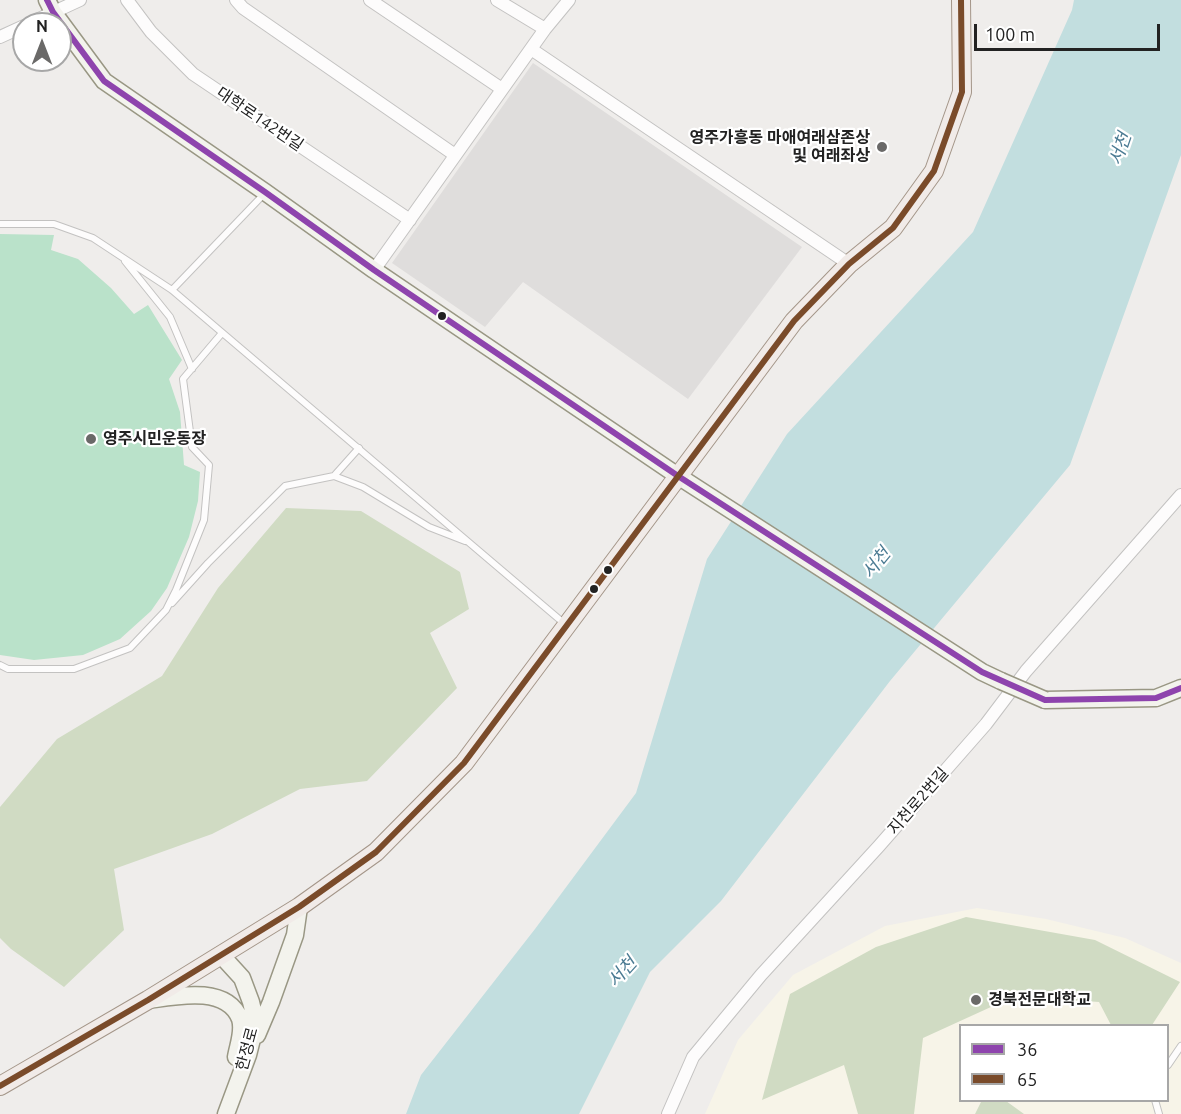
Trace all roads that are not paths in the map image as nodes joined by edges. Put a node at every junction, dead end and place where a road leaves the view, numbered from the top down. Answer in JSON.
{"nodes":[{"id":1,"x":80,"y":0,"type":"edge"},
{"id":2,"x":127,"y":0,"type":"edge"},
{"id":3,"x":236,"y":0,"type":"edge"},
{"id":4,"x":370,"y":0,"type":"edge"},
{"id":5,"x":497,"y":0,"type":"edge"},
{"id":6,"x":569,"y":0,"type":"edge"},
{"id":7,"x":961,"y":0,"type":"edge"},
{"id":8,"x":50,"y":6,"type":"edge"},
{"id":9,"x":545,"y":29,"type":"junction"},
{"id":10,"x":531,"y":49,"type":"junction"},
{"id":11,"x":502,"y":89,"type":"junction"},
{"id":12,"x":455,"y":155,"type":"junction"},
{"id":13,"x":265,"y":192,"type":"junction"},
{"id":14,"x":410,"y":220,"type":"junction"},
{"id":15,"x":0,"y":224,"type":"edge"},
{"id":16,"x":121,"y":257,"type":"junction"},
{"id":17,"x":849,"y":264,"type":"junction"},
{"id":18,"x":374,"y":270,"type":"junction"},
{"id":19,"x":172,"y":290,"type":"junction"},
{"id":20,"x":222,"y":333,"type":"junction"},
{"id":21,"x":192,"y":369,"type":"junction"},
{"id":22,"x":359,"y":448,"type":"junction"},
{"id":23,"x":334,"y":476,"type":"junction"},
{"id":24,"x":678,"y":476,"type":"junction"},
{"id":25,"x":1181,"y":495,"type":"edge"},
{"id":26,"x":471,"y":544,"type":"junction"},
{"id":27,"x":166,"y":610,"type":"junction"},
{"id":28,"x":567,"y":625,"type":"junction"},
{"id":29,"x":0,"y":665,"type":"edge"},
{"id":30,"x":1181,"y":688,"type":"edge"},
{"id":31,"x":299,"y":907,"type":"junction"},
{"id":32,"x":221,"y":956,"type":"junction"},
{"id":33,"x":148,"y":1000,"type":"junction"},
{"id":34,"x":1181,"y":1046,"type":"edge"},
{"id":35,"x":248,"y":1055,"type":"junction"},
{"id":36,"x":1169,"y":1062,"type":"edge"},
{"id":37,"x":238,"y":1082,"type":"junction"},
{"id":38,"x":0,"y":1086,"type":"edge"},
{"id":39,"x":226,"y":1114,"type":"edge"},
{"id":40,"x":668,"y":1114,"type":"edge"}],
"edges":[{"from":1,"to":8,"type":"street"},
{"from":2,"to":14,"type":"street","name":"대학로142번길"},
{"from":3,"to":12,"type":"street"},
{"from":4,"to":11,"type":"street"},
{"from":5,"to":9,"type":"street"},
{"from":6,"to":9,"type":"street"},
{"from":7,"to":17,"type":"main road"},
{"from":8,"to":13,"type":"main road"},
{"from":9,"to":10,"type":"street"},
{"from":10,"to":11,"type":"street"},
{"from":10,"to":17,"type":"street"},
{"from":11,"to":12,"type":"street"},
{"from":12,"to":14,"type":"street"},
{"from":13,"to":18,"type":"main road"},
{"from":13,"to":19,"type":"lane"},
{"from":14,"to":18,"type":"street"},
{"from":15,"to":16,"type":"lane"},
{"from":16,"to":19,"type":"lane"},
{"from":16,"to":21,"type":"lane"},
{"from":17,"to":24,"type":"main road"},
{"from":18,"to":24,"type":"main road"},
{"from":19,"to":20,"type":"lane"},
{"from":20,"to":21,"type":"lane"},
{"from":20,"to":22,"type":"lane"},
{"from":21,"to":27,"type":"lane"},
{"from":22,"to":23,"type":"lane"},
{"from":22,"to":26,"type":"lane"},
{"from":23,"to":26,"type":"lane"},
{"from":23,"to":27,"type":"lane"},
{"from":24,"to":28,"type":"main road"},
{"from":24,"to":30,"type":"main road","bridge":true},
{"from":25,"to":40,"type":"street","name":"지천로2번길"},
{"from":26,"to":28,"type":"lane"},
{"from":27,"to":29,"type":"lane"},
{"from":28,"to":31,"type":"main road"},
{"from":31,"to":32,"type":"main road"},
{"from":31,"to":35,"type":"main road"},
{"from":32,"to":33,"type":"main road"},
{"from":32,"to":35,"type":"main road","name":"한정로"},
{"from":33,"to":37,"type":"main road"},
{"from":33,"to":38,"type":"main road"},
{"from":34,"to":36,"type":"lane"},
{"from":35,"to":37,"type":"main road","name":"한정로"},
{"from":37,"to":39,"type":"main road","name":"한정로"}]}
